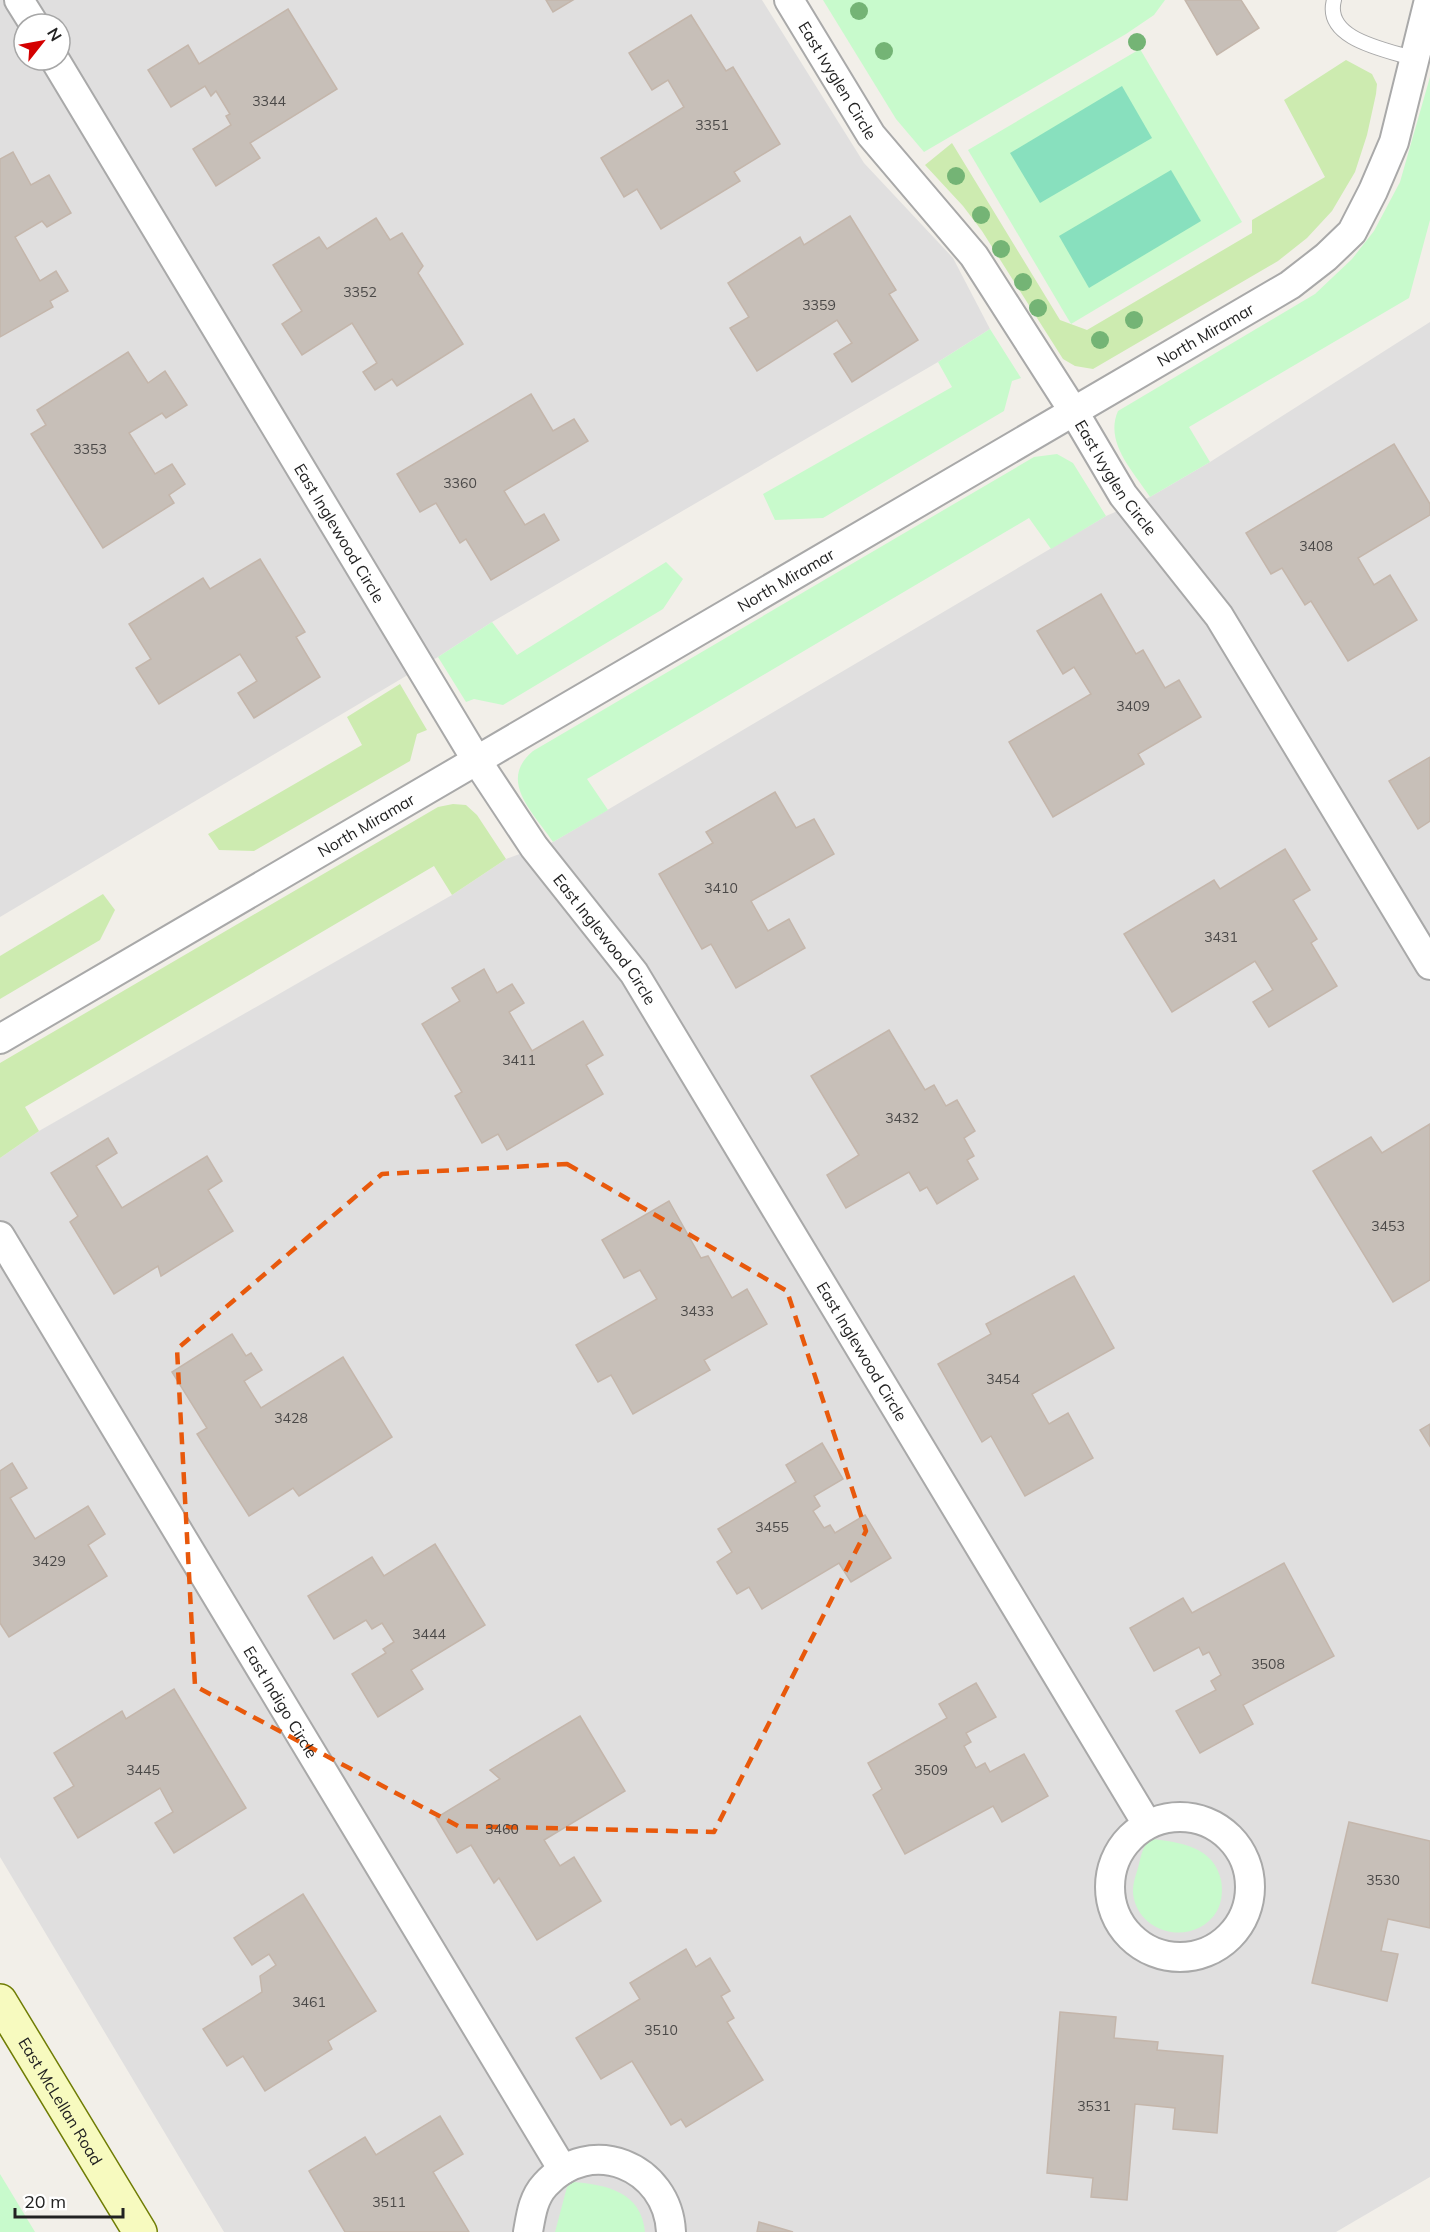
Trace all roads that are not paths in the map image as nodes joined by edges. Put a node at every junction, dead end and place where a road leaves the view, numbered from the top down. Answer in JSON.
{"nodes":[{"id":1,"x":789,"y":0,"type":"edge"},
{"id":2,"x":1334,"y":0,"type":"edge"},
{"id":3,"x":1429,"y":0,"type":"edge"},
{"id":4,"x":1415,"y":59,"type":"junction"},
{"id":5,"x":63,"y":72,"type":"edge"},
{"id":6,"x":1074,"y":412,"type":"junction"},
{"id":7,"x":477,"y":761,"type":"junction"},
{"id":8,"x":1430,"y":965,"type":"edge"},
{"id":9,"x":0,"y":1039,"type":"edge"},
{"id":10,"x":0,"y":1236,"type":"edge"},
{"id":11,"x":1148,"y":1824,"type":"junction"},
{"id":12,"x":0,"y":2001,"type":"edge"},
{"id":13,"x":563,"y":2170,"type":"junction"},
{"id":14,"x":140,"y":2232,"type":"edge"},
{"id":15,"x":528,"y":2232,"type":"edge"},
{"id":16,"x":671,"y":2232,"type":"edge"}],
"edges":[{"from":1,"to":6,"type":"street","name":"East Ivyglen Circle"},
{"from":2,"to":4,"type":"lane"},
{"from":3,"to":4,"type":"street","name":"North Miramar"},
{"from":4,"to":6,"type":"street","name":"North Miramar"},
{"from":5,"to":7,"type":"street","name":"East Inglewood Circle"},
{"from":6,"to":7,"type":"street","name":"North Miramar"},
{"from":6,"to":8,"type":"street","name":"East Ivyglen Circle"},
{"from":7,"to":9,"type":"street","name":"North Miramar"},
{"from":7,"to":11,"type":"street","name":"East Inglewood Circle"},
{"from":10,"to":13,"type":"street","name":"East Indigo Circle"},
{"from":11,"to":11,"type":"street"},
{"from":12,"to":14,"type":"street","name":"East McLellan Road"},
{"from":13,"to":15,"type":"street"},
{"from":13,"to":16,"type":"street"}]}
